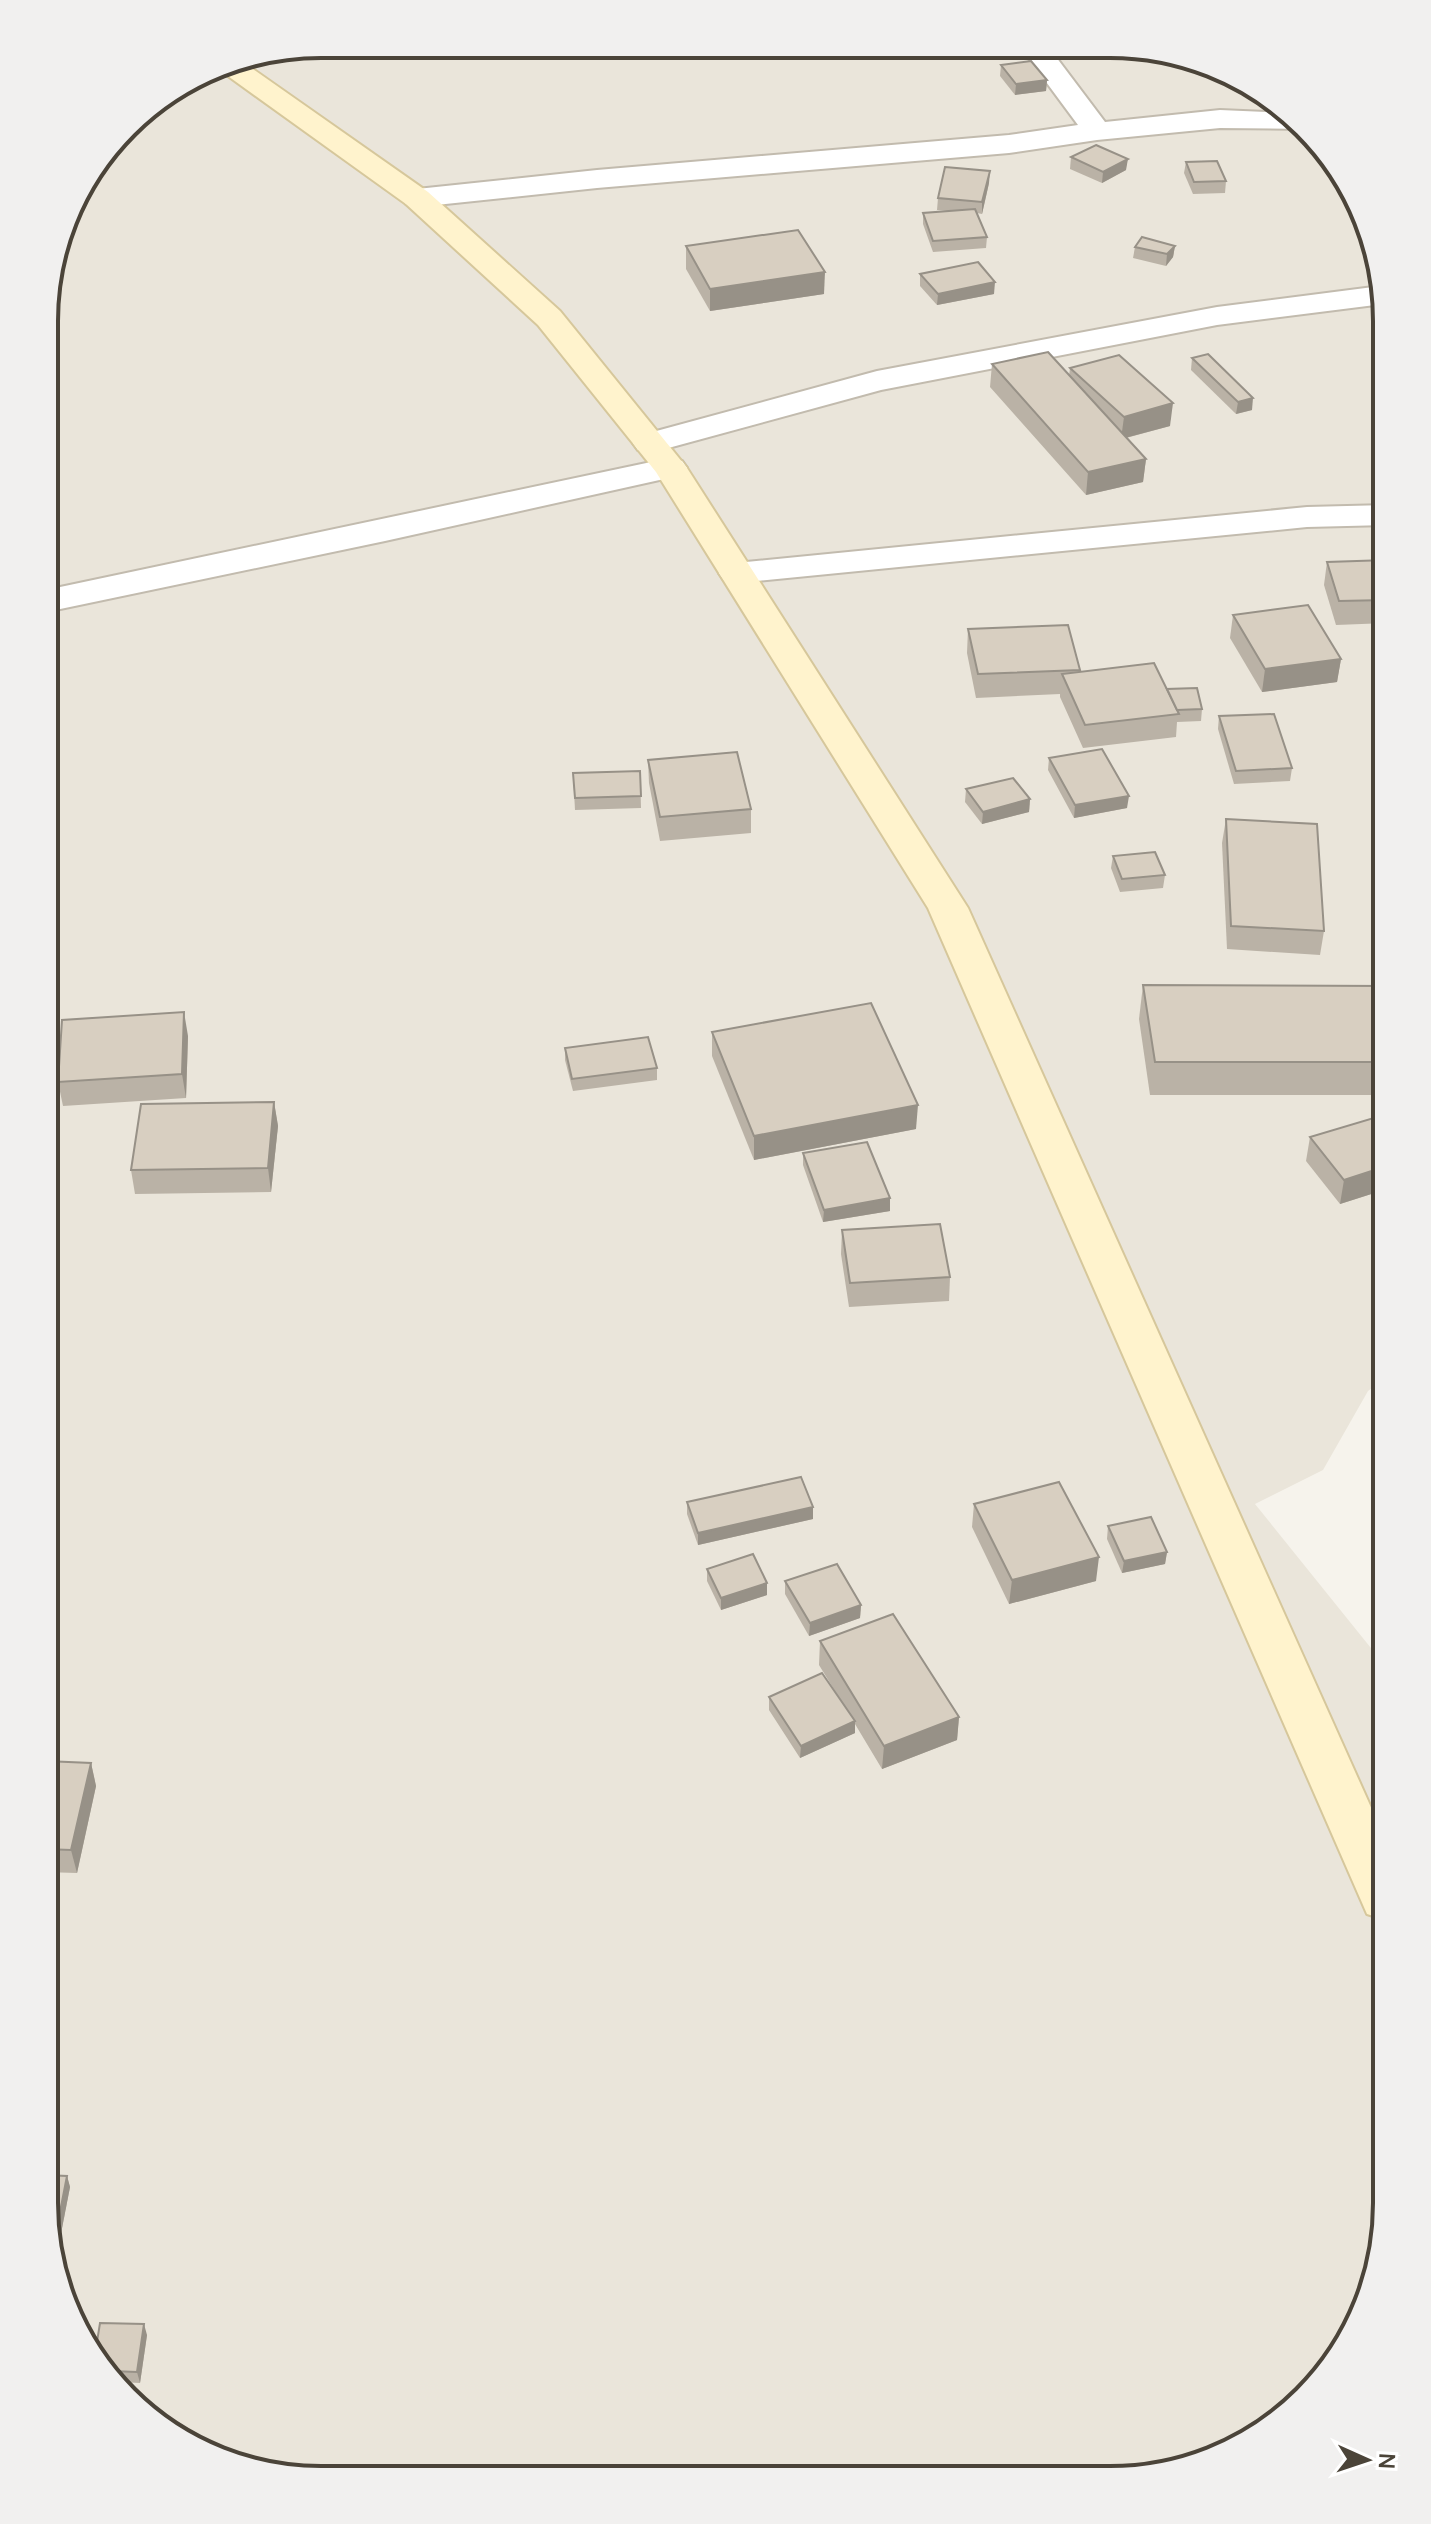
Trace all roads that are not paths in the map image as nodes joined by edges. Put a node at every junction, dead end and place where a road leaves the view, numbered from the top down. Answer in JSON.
{"nodes":[{"id":1,"x":1042,"y":58,"type":"edge"},
{"id":2,"x":238,"y":71,"type":"edge"},
{"id":3,"x":1281,"y":121,"type":"edge"},
{"id":4,"x":1097,"y":131,"type":"junction"},
{"id":5,"x":417,"y":198,"type":"junction"},
{"id":6,"x":1372,"y":296,"type":"edge"},
{"id":7,"x":660,"y":455,"type":"junction"},
{"id":8,"x":1373,"y":515,"type":"edge"},
{"id":9,"x":736,"y":573,"type":"junction"},
{"id":10,"x":58,"y":598,"type":"edge"},
{"id":11,"x":1372,"y":1867,"type":"edge"}],
"edges":[{"from":1,"to":4,"type":"street"},
{"from":2,"to":5,"type":"main road"},
{"from":3,"to":4,"type":"street"},
{"from":4,"to":5,"type":"street"},
{"from":5,"to":7,"type":"main road"},
{"from":6,"to":7,"type":"street"},
{"from":7,"to":9,"type":"main road"},
{"from":7,"to":10,"type":"street"},
{"from":8,"to":9,"type":"street"},
{"from":9,"to":11,"type":"main road"}]}
